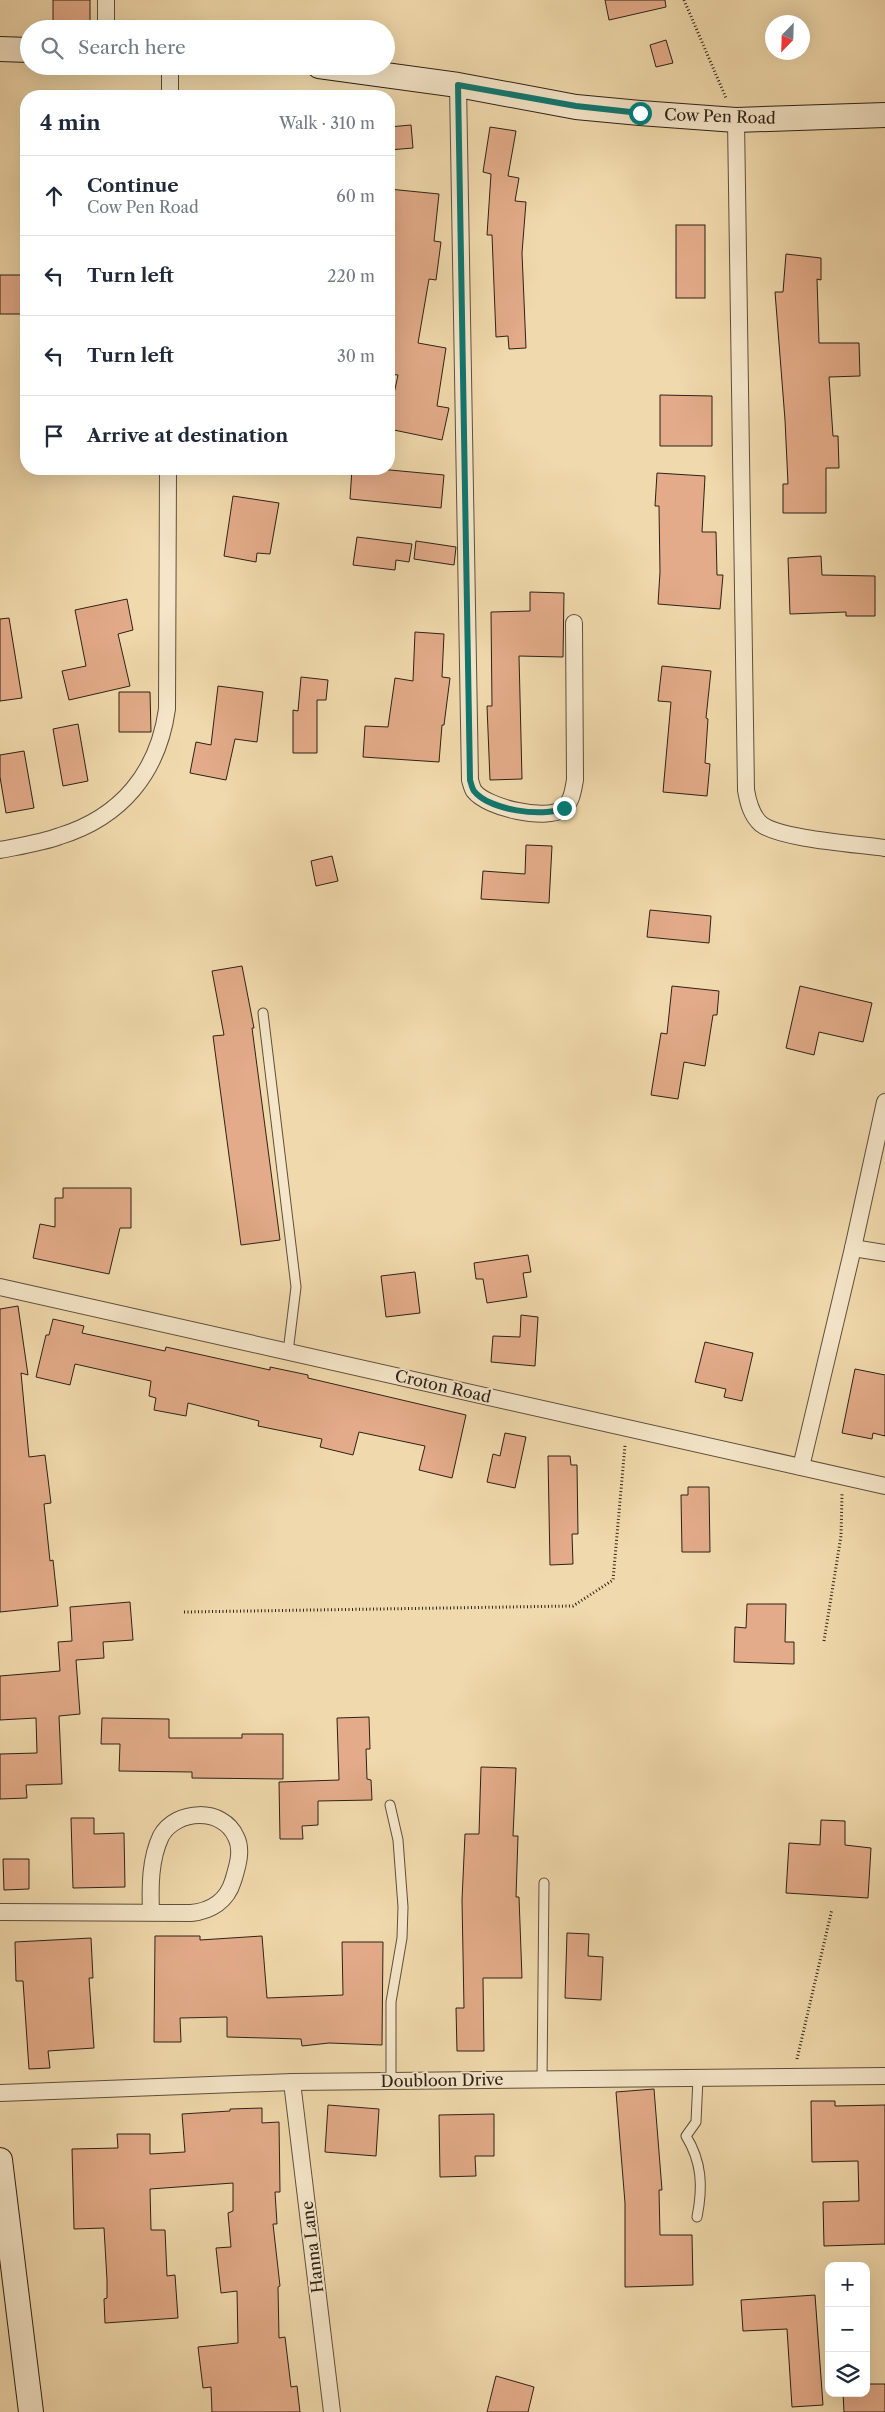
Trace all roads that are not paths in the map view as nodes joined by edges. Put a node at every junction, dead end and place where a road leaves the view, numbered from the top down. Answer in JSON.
{"nodes":[{"id":1,"x":106,"y":0,"type":"edge"},
{"id":2,"x":106,"y":20,"type":"edge"},
{"id":3,"x":0,"y":49,"type":"edge"},
{"id":4,"x":20,"y":50,"type":"edge"},
{"id":5,"x":170,"y":75,"type":"edge"},
{"id":6,"x":385,"y":75,"type":"edge"},
{"id":7,"x":458,"y":85,"type":"junction"},
{"id":8,"x":170,"y":90,"type":"edge"},
{"id":9,"x":885,"y":115,"type":"edge"},
{"id":10,"x":736,"y":120,"type":"junction"},
{"id":11,"x":168,"y":475,"type":"edge"},
{"id":12,"x":574,"y":623,"type":"dead end"},
{"id":13,"x":885,"y":848,"type":"edge"},
{"id":14,"x":0,"y":850,"type":"edge"},
{"id":15,"x":264,"y":1013,"type":"dead end"},
{"id":16,"x":885,"y":1102,"type":"edge"},
{"id":17,"x":853,"y":1248,"type":"junction"},
{"id":18,"x":885,"y":1254,"type":"edge"},
{"id":19,"x":0,"y":1287,"type":"edge"},
{"id":20,"x":288,"y":1352,"type":"junction"},
{"id":21,"x":801,"y":1467,"type":"junction"},
{"id":22,"x":885,"y":1486,"type":"edge"},
{"id":23,"x":390,"y":1805,"type":"dead end"},
{"id":24,"x":544,"y":1883,"type":"dead end"},
{"id":25,"x":151,"y":1911,"type":"junction"},
{"id":26,"x":0,"y":1912,"type":"edge"},
{"id":27,"x":885,"y":2076,"type":"edge"},
{"id":28,"x":698,"y":2078,"type":"junction"},
{"id":29,"x":542,"y":2080,"type":"junction"},
{"id":30,"x":391,"y":2081,"type":"junction"},
{"id":31,"x":292,"y":2082,"type":"junction"},
{"id":32,"x":0,"y":2093,"type":"edge"},
{"id":33,"x":0,"y":2160,"type":"edge"},
{"id":34,"x":698,"y":2217,"type":"dead end"},
{"id":35,"x":31,"y":2412,"type":"edge"},
{"id":36,"x":332,"y":2412,"type":"edge"}],
"edges":[{"from":1,"to":2,"type":"street"},
{"from":3,"to":4,"type":"main road"},
{"from":5,"to":8,"type":"street"},
{"from":6,"to":7,"type":"main road","name":"Cow Pen Road"},
{"from":7,"to":10,"type":"main road","name":"Cow Pen Road"},
{"from":7,"to":12,"type":"street"},
{"from":9,"to":10,"type":"main road","name":"Cow Pen Road"},
{"from":10,"to":13,"type":"street"},
{"from":11,"to":14,"type":"street"},
{"from":15,"to":20,"type":"lane"},
{"from":16,"to":17,"type":"street"},
{"from":17,"to":18,"type":"street"},
{"from":17,"to":21,"type":"street"},
{"from":19,"to":20,"type":"street","name":"Croton Road"},
{"from":20,"to":21,"type":"street","name":"Croton Road"},
{"from":21,"to":22,"type":"street","name":"Croton Road"},
{"from":23,"to":30,"type":"lane"},
{"from":24,"to":29,"type":"lane"},
{"from":25,"to":25,"type":"street"},
{"from":25,"to":26,"type":"street"},
{"from":27,"to":28,"type":"street","name":"Doubloon Drive"},
{"from":28,"to":29,"type":"street","name":"Doubloon Drive"},
{"from":28,"to":34,"type":"lane"},
{"from":29,"to":30,"type":"street","name":"Doubloon Drive"},
{"from":30,"to":31,"type":"street","name":"Doubloon Drive"},
{"from":31,"to":32,"type":"street","name":"Doubloon Drive"},
{"from":31,"to":36,"type":"street","name":"Hanna Lane"},
{"from":33,"to":35,"type":"main road"}]}
